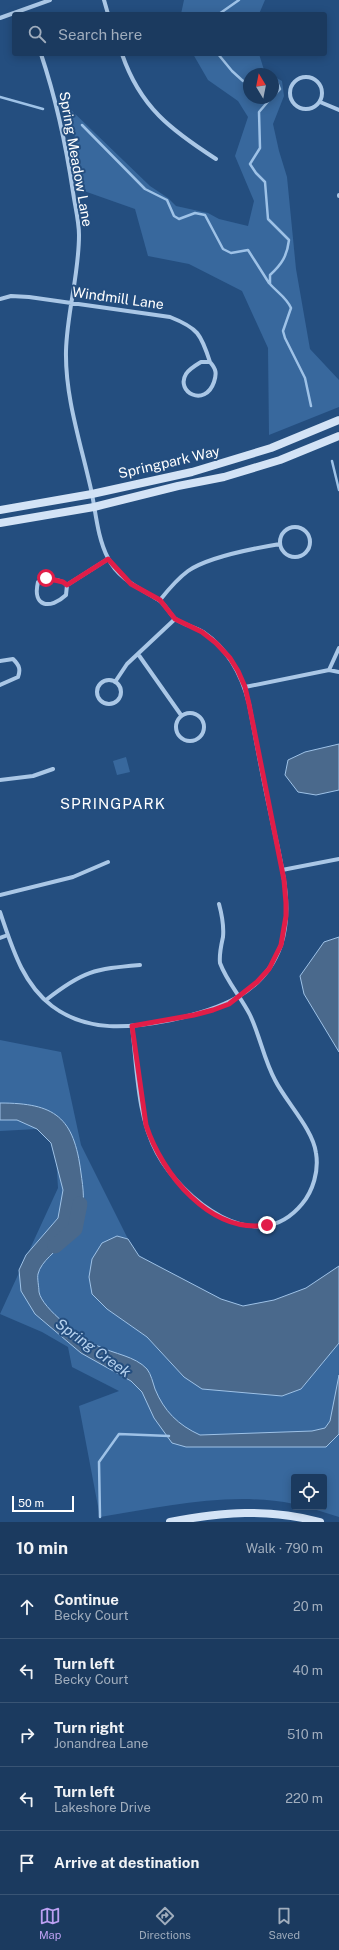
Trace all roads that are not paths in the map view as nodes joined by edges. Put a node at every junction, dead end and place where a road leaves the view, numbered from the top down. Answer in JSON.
{"nodes":[{"id":1,"x":50,"y":0,"type":"edge"},
{"id":2,"x":104,"y":0,"type":"edge"},
{"id":3,"x":24,"y":12,"type":"edge"},
{"id":4,"x":107,"y":12,"type":"edge"},
{"id":5,"x":12,"y":15,"type":"edge"},
{"id":6,"x":0,"y":18,"type":"edge"},
{"id":7,"x":42,"y":56,"type":"edge"},
{"id":8,"x":123,"y":56,"type":"edge"},
{"id":9,"x":320,"y":102,"type":"junction"},
{"id":10,"x":339,"y":110,"type":"edge"},
{"id":11,"x":216,"y":159,"type":"dead end"},
{"id":12,"x":0,"y":299,"type":"edge"},
{"id":13,"x":70,"y":303,"type":"junction"},
{"id":14,"x":210,"y":362,"type":"junction"},
{"id":15,"x":339,"y":420,"type":"edge"},
{"id":16,"x":339,"y":436,"type":"edge"},
{"id":17,"x":92,"y":494,"type":"junction"},
{"id":18,"x":94,"y":507,"type":"junction"},
{"id":19,"x":0,"y":510,"type":"edge"},
{"id":20,"x":0,"y":523,"type":"edge"},
{"id":21,"x":280,"y":544,"type":"junction"},
{"id":22,"x":108,"y":559,"type":"junction"},
{"id":23,"x":67,"y":585,"type":"junction"},
{"id":24,"x":160,"y":600,"type":"junction"},
{"id":25,"x":175,"y":619,"type":"junction"},
{"id":26,"x":339,"y":648,"type":"edge"},
{"id":27,"x":138,"y":654,"type":"junction"},
{"id":28,"x":0,"y":661,"type":"edge"},
{"id":29,"x":328,"y":670,"type":"junction"},
{"id":30,"x":339,"y":672,"type":"edge"},
{"id":31,"x":115,"y":682,"type":"junction"},
{"id":32,"x":0,"y":685,"type":"edge"},
{"id":33,"x":245,"y":687,"type":"junction"},
{"id":34,"x":181,"y":715,"type":"junction"},
{"id":35,"x":52,"y":769,"type":"dead end"},
{"id":36,"x":0,"y":780,"type":"edge"},
{"id":37,"x":339,"y":859,"type":"edge"},
{"id":38,"x":108,"y":862,"type":"dead end"},
{"id":39,"x":282,"y":870,"type":"junction"},
{"id":40,"x":0,"y":895,"type":"edge"},
{"id":41,"x":219,"y":904,"type":"dead end"},
{"id":42,"x":0,"y":912,"type":"edge"},
{"id":43,"x":8,"y":935,"type":"junction"},
{"id":44,"x":0,"y":938,"type":"edge"},
{"id":45,"x":140,"y":965,"type":"dead end"},
{"id":46,"x":239,"y":996,"type":"junction"},
{"id":47,"x":46,"y":1000,"type":"junction"},
{"id":48,"x":132,"y":1026,"type":"junction"},
{"id":49,"x":171,"y":1522,"type":"edge"},
{"id":50,"x":320,"y":1522,"type":"edge"}],
"edges":[{"from":1,"to":3,"type":"street"},
{"from":2,"to":4,"type":"street"},
{"from":5,"to":6,"type":"street"},
{"from":7,"to":13,"type":"street","name":"Spring Meadow Lane"},
{"from":8,"to":11,"type":"street"},
{"from":9,"to":9,"type":"street"},
{"from":9,"to":10,"type":"street"},
{"from":12,"to":13,"type":"street","name":"Windmill Lane"},
{"from":13,"to":14,"type":"street","name":"Windmill Lane"},
{"from":13,"to":17,"type":"street","name":"Spring Meadow Lane"},
{"from":14,"to":14,"type":"street","name":"Windmill Lane"},
{"from":15,"to":17,"type":"street","name":"Springpark Way"},
{"from":16,"to":18,"type":"street","name":"Springpark Way"},
{"from":17,"to":18,"type":"street","name":"Spring Meadow Lane"},
{"from":17,"to":19,"type":"street","name":"Springpark Way"},
{"from":18,"to":20,"type":"street","name":"Springpark Way"},
{"from":18,"to":22,"type":"street","name":"Spring Meadow Lane"},
{"from":21,"to":21,"type":"street"},
{"from":21,"to":24,"type":"street"},
{"from":22,"to":23,"type":"street"},
{"from":22,"to":24,"type":"street"},
{"from":23,"to":23,"type":"street"},
{"from":24,"to":25,"type":"street"},
{"from":25,"to":27,"type":"street"},
{"from":25,"to":33,"type":"street"},
{"from":26,"to":29,"type":"street"},
{"from":27,"to":31,"type":"street"},
{"from":27,"to":34,"type":"street"},
{"from":28,"to":32,"type":"street"},
{"from":29,"to":30,"type":"street"},
{"from":29,"to":33,"type":"street"},
{"from":31,"to":31,"type":"street"},
{"from":33,"to":39,"type":"street"},
{"from":34,"to":34,"type":"street"},
{"from":35,"to":36,"type":"street"},
{"from":37,"to":39,"type":"street"},
{"from":38,"to":40,"type":"street"},
{"from":39,"to":46,"type":"street"},
{"from":41,"to":46,"type":"street"},
{"from":42,"to":43,"type":"street"},
{"from":43,"to":44,"type":"street"},
{"from":43,"to":47,"type":"street"},
{"from":45,"to":47,"type":"street"},
{"from":46,"to":48,"type":"street"},
{"from":46,"to":48,"type":"street"},
{"from":47,"to":48,"type":"street"},
{"from":49,"to":50,"type":"street"}]}
